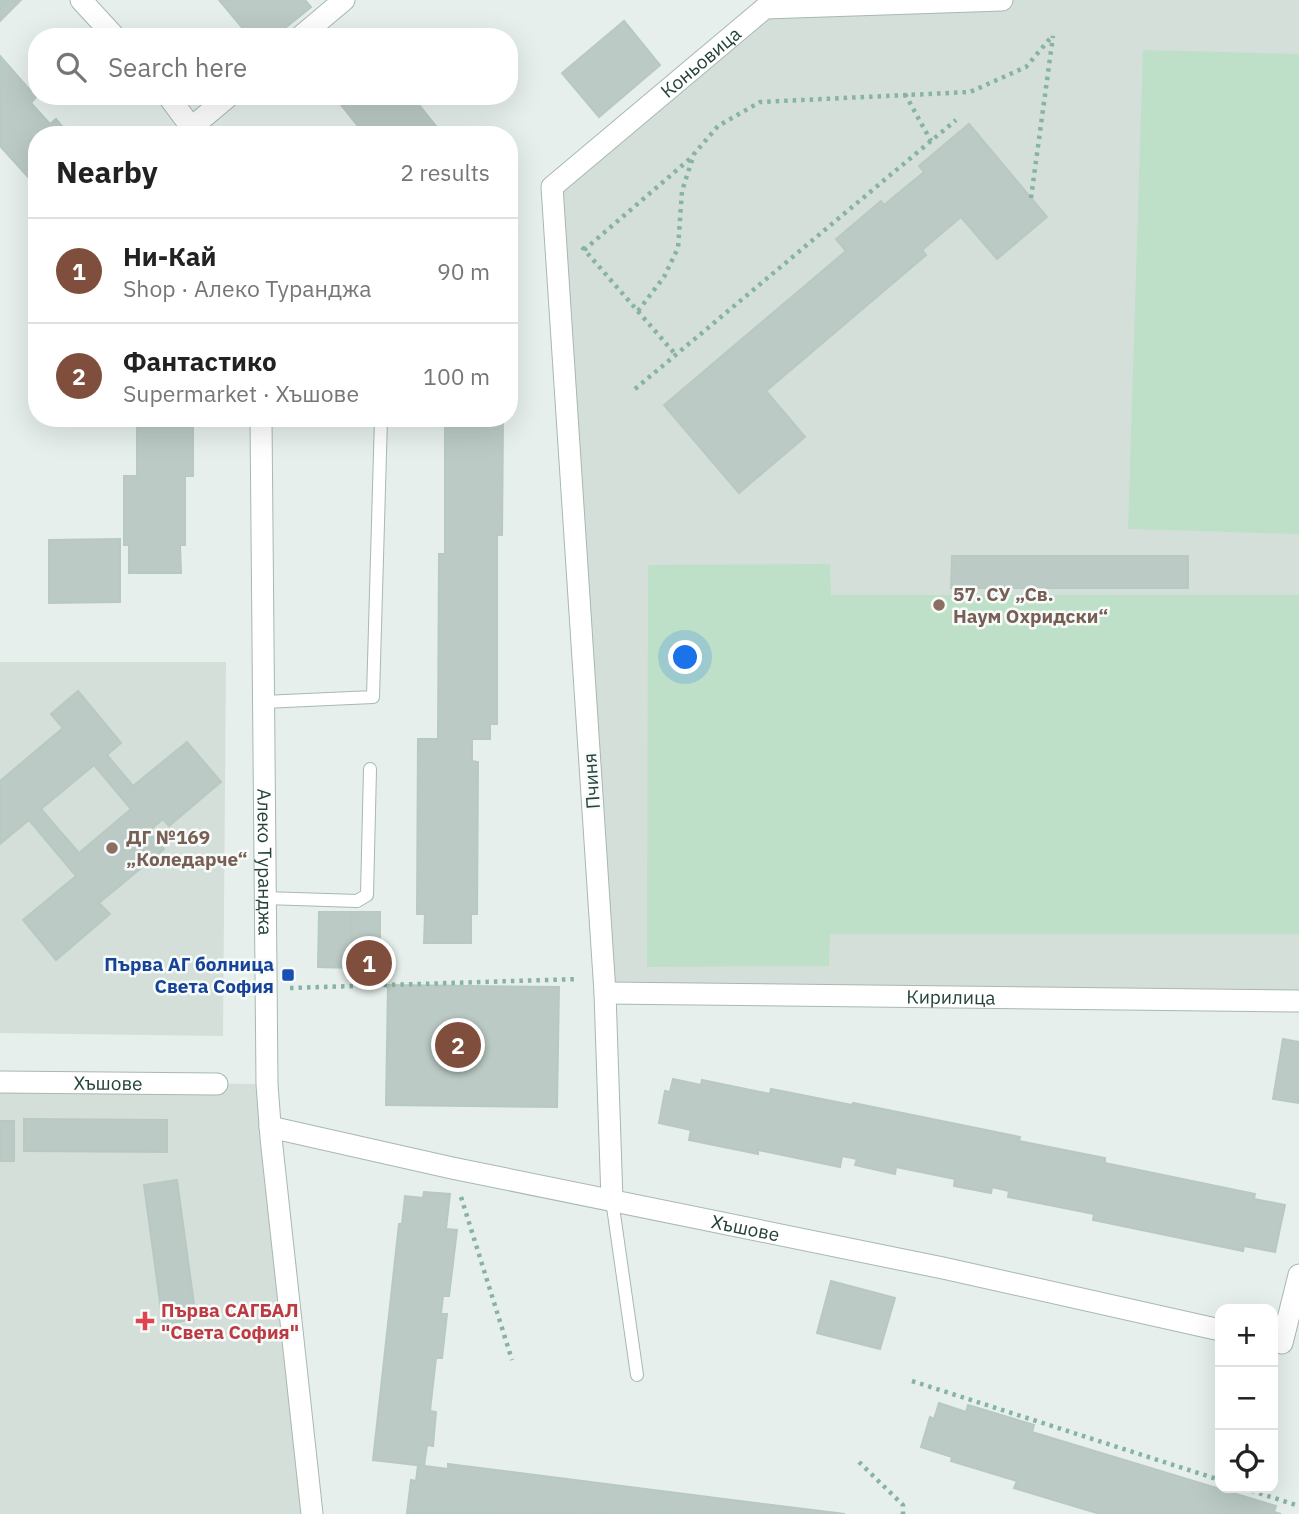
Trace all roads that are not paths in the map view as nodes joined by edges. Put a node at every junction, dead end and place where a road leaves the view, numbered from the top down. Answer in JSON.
{"nodes":[{"id":1,"x":81,"y":0,"type":"edge"},
{"id":2,"x":344,"y":0,"type":"edge"},
{"id":3,"x":1002,"y":0,"type":"edge"},
{"id":4,"x":107,"y":28,"type":"edge"},
{"id":5,"x":311,"y":28,"type":"edge"},
{"id":6,"x":175,"y":105,"type":"edge"},
{"id":7,"x":220,"y":105,"type":"edge"},
{"id":8,"x":191,"y":126,"type":"edge"},
{"id":9,"x":200,"y":126,"type":"edge"},
{"id":10,"x":552,"y":187,"type":"joint"},
{"id":11,"x":261,"y":427,"type":"edge"},
{"id":12,"x":381,"y":427,"type":"edge"},
{"id":13,"x":263,"y":702,"type":"junction"},
{"id":14,"x":370,"y":769,"type":"dead end"},
{"id":15,"x":265,"y":898,"type":"junction"},
{"id":16,"x":604,"y":986,"type":"junction"},
{"id":17,"x":1299,"y":1001,"type":"edge"},
{"id":18,"x":0,"y":1082,"type":"edge"},
{"id":19,"x":217,"y":1084,"type":"dead end"},
{"id":20,"x":270,"y":1127,"type":"junction"},
{"id":21,"x":612,"y":1200,"type":"junction"},
{"id":22,"x":1299,"y":1275,"type":"edge"},
{"id":23,"x":1215,"y":1329,"type":"edge"},
{"id":24,"x":1285,"y":1344,"type":"edge"},
{"id":25,"x":637,"y":1375,"type":"dead end"},
{"id":26,"x":312,"y":1514,"type":"edge"}],
"edges":[{"from":1,"to":4,"type":"street"},
{"from":2,"to":5,"type":"street"},
{"from":3,"to":10,"type":"street","name":"Коньовица"},
{"from":6,"to":8,"type":"street"},
{"from":7,"to":9,"type":"street"},
{"from":10,"to":16,"type":"street","name":"Пчиня"},
{"from":11,"to":13,"type":"street","name":"Алеко Туранджа"},
{"from":12,"to":13,"type":"lane"},
{"from":13,"to":15,"type":"street","name":"Алеко Туранджа"},
{"from":14,"to":15,"type":"lane"},
{"from":15,"to":20,"type":"street","name":"Алеко Туранджа"},
{"from":16,"to":17,"type":"street","name":"Кирилица"},
{"from":16,"to":21,"type":"street","name":"Пчиня"},
{"from":18,"to":19,"type":"street","name":"Хъшове"},
{"from":20,"to":21,"type":"street","name":"Хъшове"},
{"from":20,"to":26,"type":"street","name":"Алеко Туранджа"},
{"from":21,"to":23,"type":"street","name":"Хъшове"},
{"from":21,"to":25,"type":"lane","name":"Пчиня"},
{"from":22,"to":24,"type":"street"}]}
